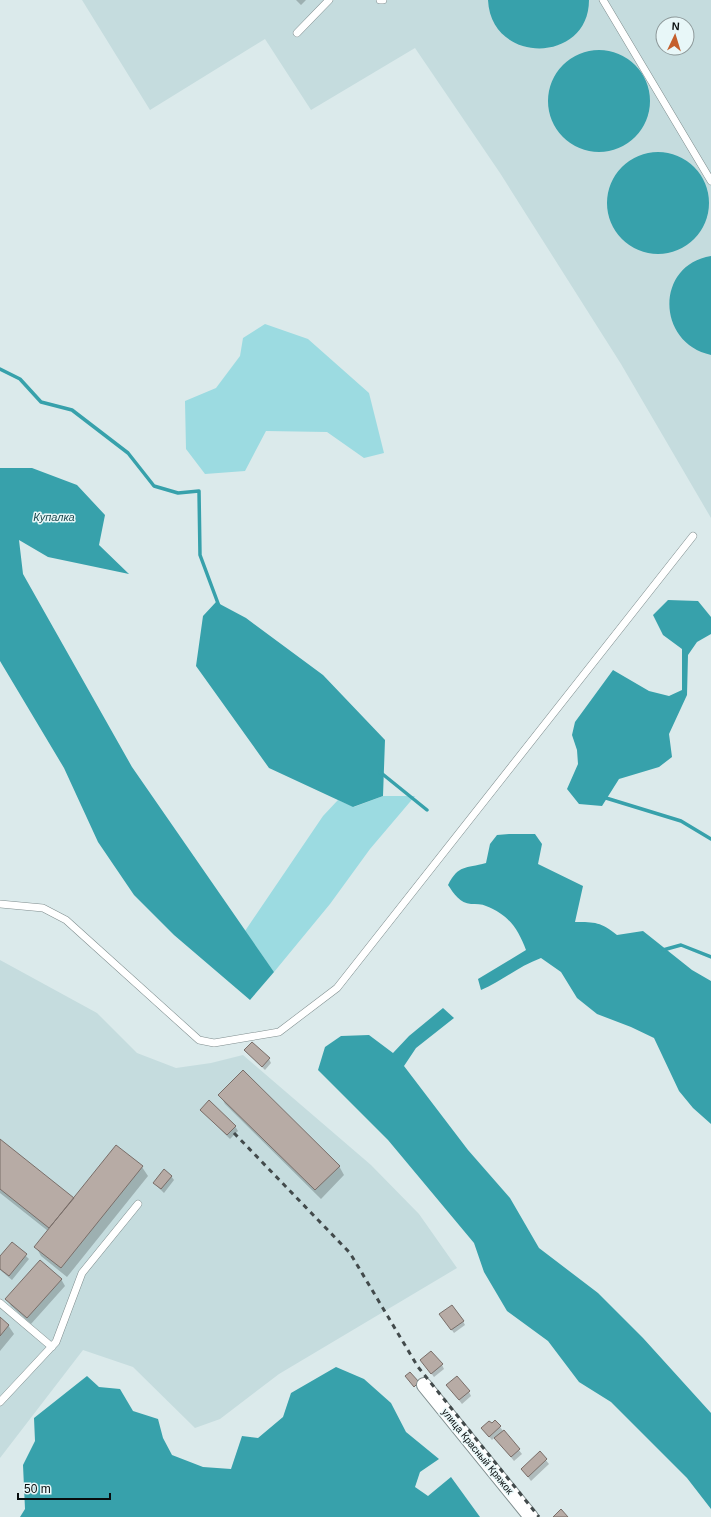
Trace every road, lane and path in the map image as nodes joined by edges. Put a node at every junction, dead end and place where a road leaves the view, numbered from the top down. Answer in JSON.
{"nodes":[{"id":1,"x":329,"y":0,"type":"edge"},
{"id":2,"x":603,"y":0,"type":"edge"},
{"id":3,"x":297,"y":33,"type":"dead end"},
{"id":4,"x":711,"y":181,"type":"edge"},
{"id":5,"x":693,"y":536,"type":"dead end"},
{"id":6,"x":0,"y":904,"type":"edge"},
{"id":7,"x":138,"y":1204,"type":"dead end"},
{"id":8,"x":0,"y":1303,"type":"edge"},
{"id":9,"x":52,"y":1347,"type":"junction"},
{"id":10,"x":424,"y":1385,"type":"dead end"},
{"id":11,"x":0,"y":1402,"type":"edge"},
{"id":12,"x":531,"y":1517,"type":"edge"}],
"edges":[{"from":1,"to":3,"type":"lane"},
{"from":2,"to":4,"type":"lane"},
{"from":5,"to":6,"type":"lane"},
{"from":7,"to":9,"type":"lane"},
{"from":8,"to":9,"type":"lane"},
{"from":9,"to":11,"type":"lane"},
{"from":10,"to":12,"type":"street","name":"улица Красный Кряжок"}]}
